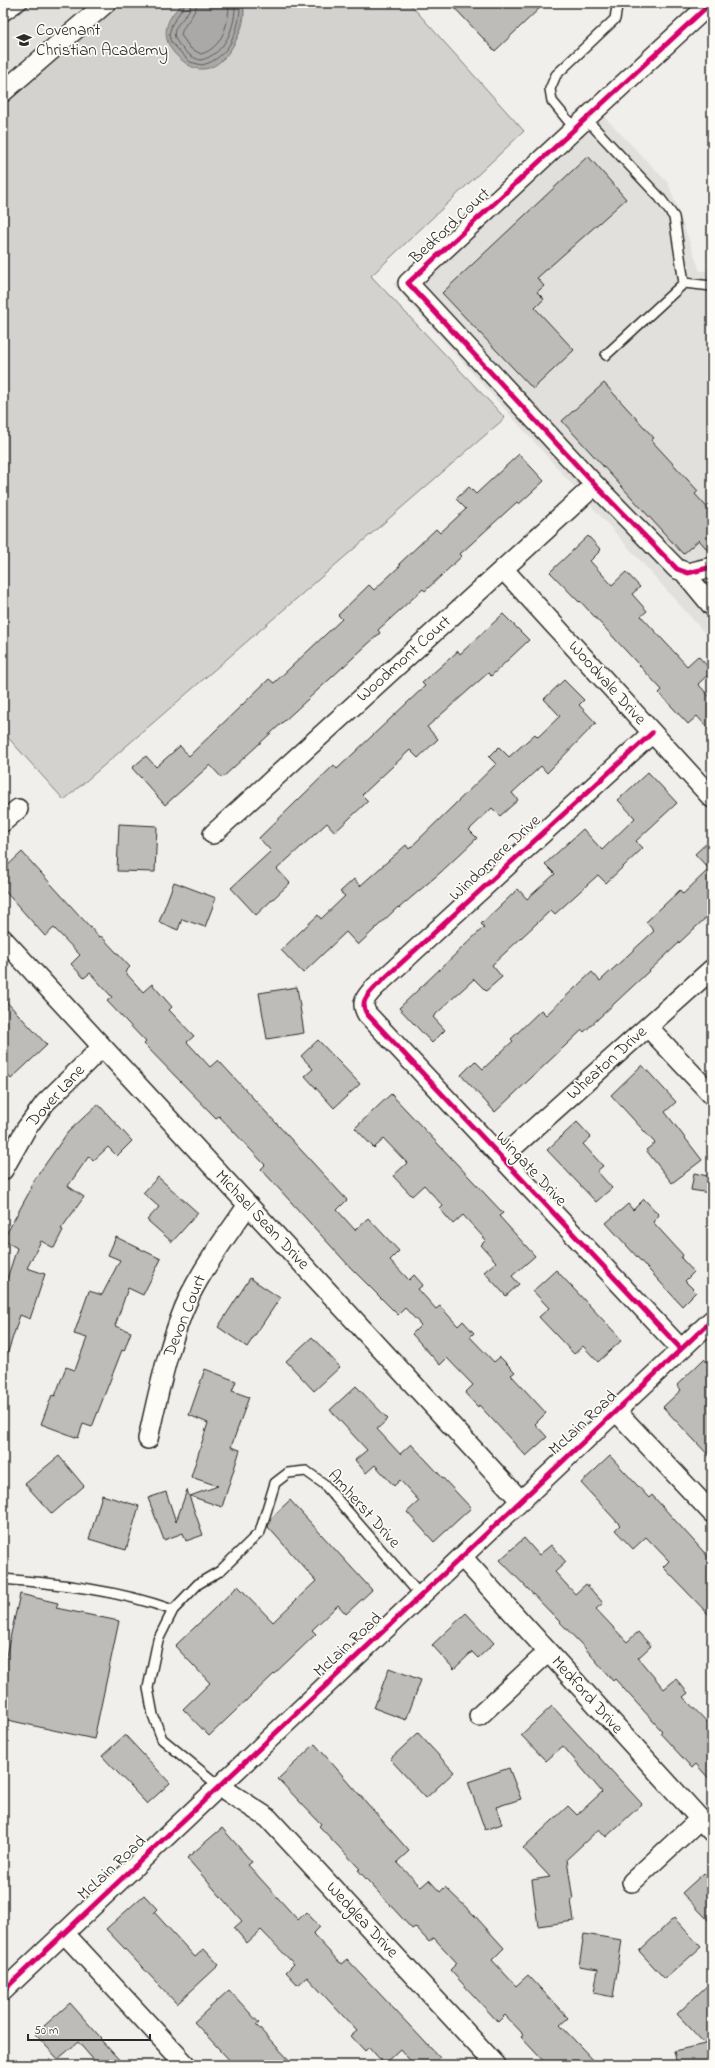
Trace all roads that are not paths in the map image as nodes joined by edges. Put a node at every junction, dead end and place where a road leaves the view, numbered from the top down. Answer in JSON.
{"nodes":[{"id":1,"x":23,"y":3,"type":"edge"},
{"id":2,"x":106,"y":3,"type":"edge"},
{"id":3,"x":614,"y":3,"type":"edge"},
{"id":4,"x":711,"y":3,"type":"edge"},
{"id":5,"x":3,"y":17,"type":"edge"},
{"id":6,"x":3,"y":92,"type":"edge"},
{"id":7,"x":580,"y":124,"type":"junction"},
{"id":8,"x":684,"y":283,"type":"junction"},
{"id":9,"x":712,"y":286,"type":"edge"},
{"id":10,"x":606,"y":355,"type":"dead end"},
{"id":11,"x":595,"y":485,"type":"junction"},
{"id":12,"x":712,"y":567,"type":"edge"},
{"id":13,"x":503,"y":568,"type":"junction"},
{"id":14,"x":683,"y":571,"type":"junction"},
{"id":15,"x":712,"y":606,"type":"edge"},
{"id":16,"x":652,"y":732,"type":"junction"},
{"id":17,"x":712,"y":798,"type":"edge"},
{"id":18,"x":18,"y":809,"type":"dead end"},
{"id":19,"x":3,"y":822,"type":"edge"},
{"id":20,"x":213,"y":834,"type":"dead end"},
{"id":21,"x":3,"y":939,"type":"edge"},
{"id":22,"x":712,"y":969,"type":"edge"},
{"id":23,"x":363,"y":1007,"type":"joint"},
{"id":24,"x":648,"y":1026,"type":"junction"},
{"id":25,"x":102,"y":1047,"type":"junction"},
{"id":26,"x":712,"y":1095,"type":"edge"},
{"id":27,"x":501,"y":1158,"type":"junction"},
{"id":28,"x":3,"y":1170,"type":"edge"},
{"id":29,"x":248,"y":1205,"type":"junction"},
{"id":30,"x":712,"y":1320,"type":"edge"},
{"id":31,"x":681,"y":1349,"type":"junction"},
{"id":32,"x":616,"y":1411,"type":"junction"},
{"id":33,"x":148,"y":1439,"type":"dead end"},
{"id":34,"x":521,"y":1501,"type":"junction"},
{"id":35,"x":712,"y":1513,"type":"edge"},
{"id":36,"x":462,"y":1557,"type":"junction"},
{"id":37,"x":3,"y":1579,"type":"edge"},
{"id":38,"x":421,"y":1596,"type":"junction"},
{"id":39,"x":173,"y":1610,"type":"junction"},
{"id":40,"x":548,"y":1652,"type":"junction"},
{"id":41,"x":479,"y":1716,"type":"dead end"},
{"id":42,"x":219,"y":1786,"type":"junction"},
{"id":43,"x":706,"y":1825,"type":"edge"},
{"id":44,"x":632,"y":1882,"type":"dead end"},
{"id":45,"x":64,"y":1933,"type":"junction"},
{"id":46,"x":3,"y":1991,"type":"edge"},
{"id":47,"x":186,"y":2065,"type":"edge"},
{"id":48,"x":496,"y":2065,"type":"edge"}],
"edges":[{"from":1,"to":5,"type":"lane"},
{"from":2,"to":6,"type":"street"},
{"from":3,"to":7,"type":"lane"},
{"from":4,"to":7,"type":"street","name":"Bedford Court"},
{"from":7,"to":8,"type":"lane"},
{"from":7,"to":11,"type":"street","name":"Bedford Court"},
{"from":8,"to":9,"type":"lane"},
{"from":8,"to":10,"type":"lane"},
{"from":11,"to":13,"type":"street","name":"Woodmont Court"},
{"from":11,"to":14,"type":"street"},
{"from":12,"to":14,"type":"street"},
{"from":13,"to":16,"type":"street","name":"Woodvale Drive"},
{"from":13,"to":20,"type":"street","name":"Woodmont Court"},
{"from":14,"to":15,"type":"street"},
{"from":16,"to":17,"type":"street","name":"Woodvale Drive"},
{"from":16,"to":23,"type":"street","name":"Windomere Drive"},
{"from":18,"to":19,"type":"street"},
{"from":21,"to":25,"type":"street","name":"Michael Sean Drive"},
{"from":22,"to":24,"type":"street","name":"Wheaton Drive"},
{"from":23,"to":27,"type":"street","name":"Wingate Drive"},
{"from":24,"to":26,"type":"street"},
{"from":24,"to":27,"type":"street","name":"Wheaton Drive"},
{"from":25,"to":28,"type":"street","name":"Dover Lane"},
{"from":25,"to":29,"type":"street","name":"Michael Sean Drive"},
{"from":27,"to":31,"type":"street","name":"Wingate Drive"},
{"from":29,"to":33,"type":"street","name":"Devon Court"},
{"from":29,"to":34,"type":"street","name":"Michael Sean Drive"},
{"from":30,"to":31,"type":"street","name":"McLain Road"},
{"from":31,"to":32,"type":"street","name":"McLain Road"},
{"from":32,"to":34,"type":"street","name":"McLain Road"},
{"from":32,"to":35,"type":"street"},
{"from":34,"to":36,"type":"street","name":"McLain Road"},
{"from":36,"to":38,"type":"street","name":"McLain Road"},
{"from":36,"to":40,"type":"street","name":"Medford Drive"},
{"from":37,"to":39,"type":"lane"},
{"from":38,"to":39,"type":"lane","name":"Amherst Drive"},
{"from":38,"to":42,"type":"street","name":"McLain Road"},
{"from":39,"to":42,"type":"lane","name":"Amherst Drive"},
{"from":40,"to":41,"type":"street"},
{"from":40,"to":43,"type":"street","name":"Medford Drive"},
{"from":42,"to":45,"type":"street","name":"McLain Road"},
{"from":42,"to":48,"type":"street","name":"Wedglea Drive"},
{"from":43,"to":44,"type":"street"},
{"from":45,"to":46,"type":"street","name":"McLain Road"},
{"from":45,"to":47,"type":"street"}]}
